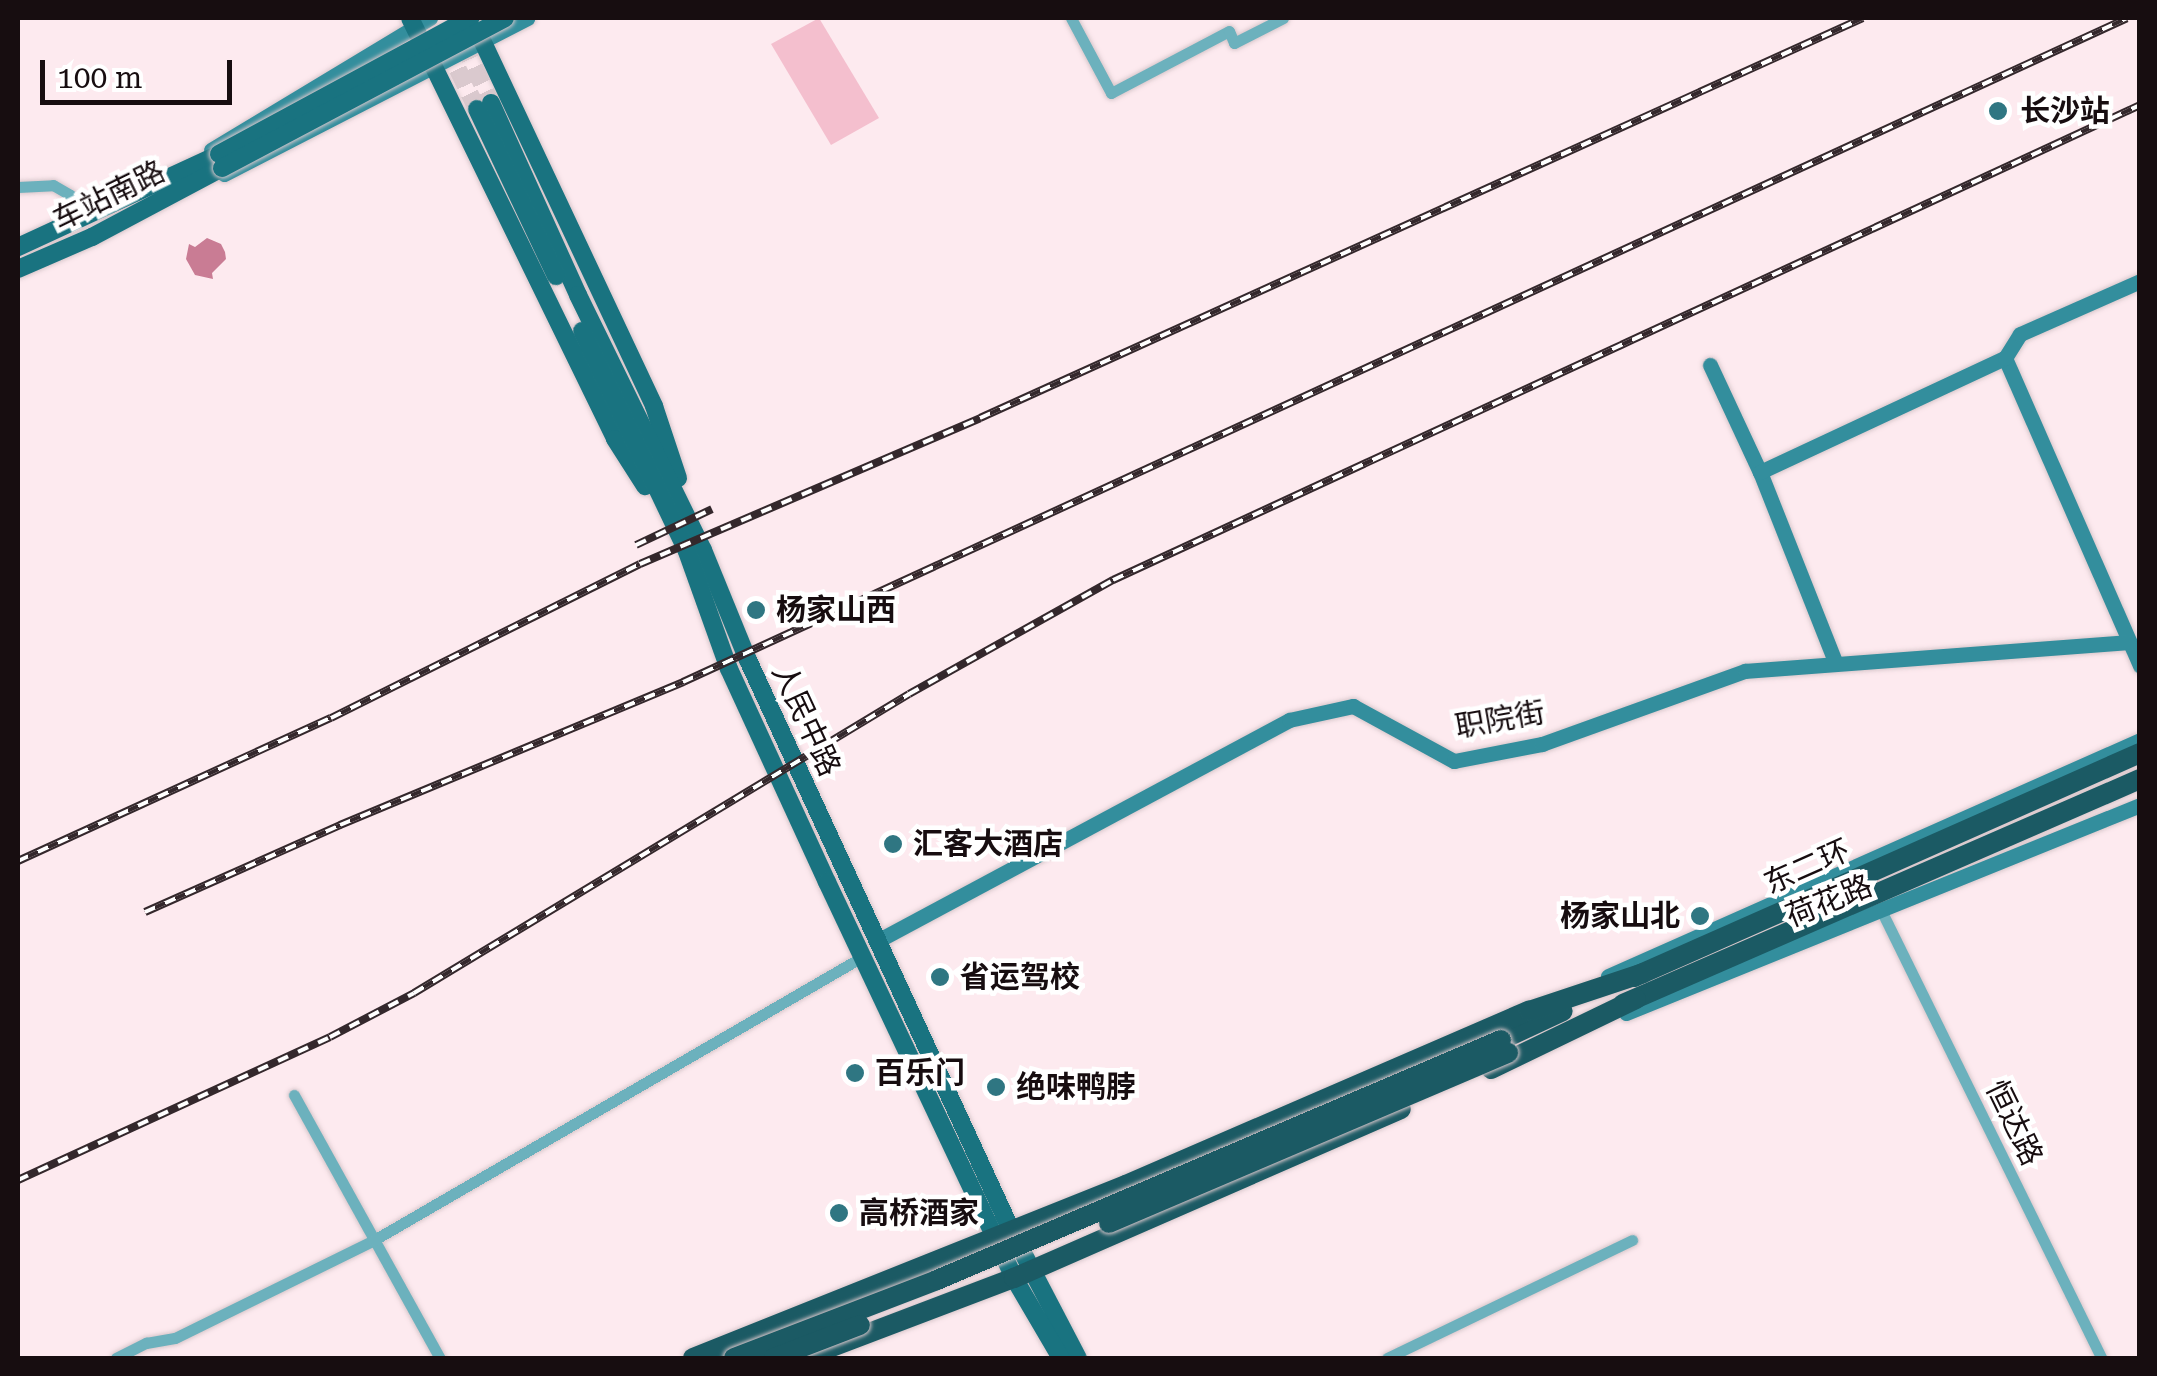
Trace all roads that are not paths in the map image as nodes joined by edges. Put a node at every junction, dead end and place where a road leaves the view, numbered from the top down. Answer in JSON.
{"nodes":[{"id":1,"x":471,"y":18,"type":"edge"},
{"id":2,"x":505,"y":18,"type":"edge"},
{"id":3,"x":527,"y":18,"type":"edge"},
{"id":4,"x":1071,"y":18,"type":"edge"},
{"id":5,"x":1283,"y":18,"type":"edge"},
{"id":6,"x":418,"y":21,"type":"edge"},
{"id":7,"x":482,"y":43,"type":"junction"},
{"id":8,"x":435,"y":68,"type":"junction"},
{"id":9,"x":484,"y":106,"type":"tunnel mouth"},
{"id":10,"x":220,"y":161,"type":"junction"},
{"id":11,"x":166,"y":179,"type":"junction"},
{"id":12,"x":18,"y":187,"type":"edge"},
{"id":13,"x":188,"y":187,"type":"junction"},
{"id":14,"x":88,"y":215,"type":"junction"},
{"id":15,"x":18,"y":247,"type":"edge"},
{"id":16,"x":18,"y":269,"type":"edge"},
{"id":17,"x":2140,"y":281,"type":"edge"},
{"id":18,"x":2004,"y":358,"type":"junction"},
{"id":19,"x":1710,"y":365,"type":"dead end"},
{"id":20,"x":1760,"y":472,"type":"junction"},
{"id":21,"x":694,"y":550,"type":"junction"},
{"id":22,"x":2128,"y":642,"type":"junction"},
{"id":23,"x":1836,"y":664,"type":"junction"},
{"id":24,"x":2140,"y":666,"type":"edge"},
{"id":25,"x":2140,"y":740,"type":"edge"},
{"id":26,"x":2140,"y":753,"type":"edge"},
{"id":27,"x":2140,"y":780,"type":"edge"},
{"id":28,"x":2140,"y":806,"type":"edge"},
{"id":29,"x":1881,"y":910,"type":"junction"},
{"id":30,"x":878,"y":941,"type":"junction"},
{"id":31,"x":862,"y":957,"type":"junction"},
{"id":32,"x":1643,"y":973,"type":"junction"},
{"id":33,"x":1636,"y":999,"type":"junction"},
{"id":34,"x":1529,"y":1011,"type":"junction"},
{"id":35,"x":1504,"y":1047,"type":"junction"},
{"id":36,"x":1538,"y":1048,"type":"junction"},
{"id":37,"x":294,"y":1095,"type":"dead end"},
{"id":38,"x":1004,"y":1235,"type":"junction"},
{"id":39,"x":374,"y":1240,"type":"junction"},
{"id":40,"x":1632,"y":1240,"type":"dead end"},
{"id":41,"x":1023,"y":1274,"type":"junction"},
{"id":42,"x":116,"y":1358,"type":"edge"},
{"id":43,"x":440,"y":1358,"type":"edge"},
{"id":44,"x":693,"y":1358,"type":"edge"},
{"id":45,"x":734,"y":1358,"type":"edge"},
{"id":46,"x":774,"y":1358,"type":"edge"},
{"id":47,"x":803,"y":1358,"type":"edge"},
{"id":48,"x":1061,"y":1358,"type":"edge"},
{"id":49,"x":1078,"y":1358,"type":"edge"},
{"id":50,"x":1387,"y":1358,"type":"edge"},
{"id":51,"x":2102,"y":1358,"type":"edge"}],
"edges":[{"from":1,"to":7,"type":"main road"},
{"from":1,"to":10,"type":"main road","bridge":true},
{"from":2,"to":10,"type":"main road","bridge":true},
{"from":3,"to":7,"type":"street"},
{"from":4,"to":5,"type":"street"},
{"from":6,"to":8,"type":"main road"},
{"from":6,"to":11,"type":"street"},
{"from":7,"to":8,"type":"street"},
{"from":7,"to":21,"type":"main road"},
{"from":8,"to":13,"type":"street"},
{"from":8,"to":21,"type":"main road"},
{"from":9,"to":21,"type":"main road","name":"人民中路"},
{"from":10,"to":11,"type":"main road","name":"车站南路"},
{"from":10,"to":13,"type":"main road","name":"车站南路"},
{"from":11,"to":14,"type":"main road","name":"车站南路"},
{"from":12,"to":14,"type":"street"},
{"from":13,"to":16,"type":"main road","name":"车站南路"},
{"from":14,"to":15,"type":"main road","name":"车站南路"},
{"from":17,"to":18,"type":"street"},
{"from":18,"to":20,"type":"street"},
{"from":18,"to":22,"type":"street"},
{"from":19,"to":20,"type":"street"},
{"from":20,"to":23,"type":"street"},
{"from":21,"to":30,"type":"main road","name":"人民中路"},
{"from":21,"to":31,"type":"main road","name":"人民中路"},
{"from":22,"to":23,"type":"street","name":"职院街"},
{"from":22,"to":24,"type":"street"},
{"from":23,"to":30,"type":"street","name":"职院街"},
{"from":25,"to":34,"type":"street"},
{"from":26,"to":32,"type":"highway","name":"东二环"},
{"from":27,"to":33,"type":"highway","name":"东二环"},
{"from":28,"to":29,"type":"street","name":"荷花路"},
{"from":29,"to":36,"type":"street","name":"荷花路"},
{"from":29,"to":51,"type":"street","name":"恒达路"},
{"from":30,"to":38,"type":"main road","name":"人民中路"},
{"from":31,"to":38,"type":"main road","name":"人民中路"},
{"from":31,"to":39,"type":"street"},
{"from":32,"to":34,"type":"highway"},
{"from":32,"to":35,"type":"highway","name":"东二环"},
{"from":33,"to":35,"type":"highway","name":"东二环"},
{"from":33,"to":36,"type":"highway"},
{"from":34,"to":38,"type":"highway"},
{"from":35,"to":45,"type":"highway","bridge":true},
{"from":35,"to":46,"type":"highway","bridge":true},
{"from":36,"to":41,"type":"highway"},
{"from":37,"to":39,"type":"street"},
{"from":38,"to":41,"type":"main road","name":"人民中路"},
{"from":38,"to":44,"type":"highway"},
{"from":39,"to":42,"type":"street"},
{"from":39,"to":43,"type":"street"},
{"from":40,"to":50,"type":"street"},
{"from":41,"to":47,"type":"highway"},
{"from":41,"to":48,"type":"main road","name":"人民中路"},
{"from":41,"to":49,"type":"main road","name":"人民中路"}]}
